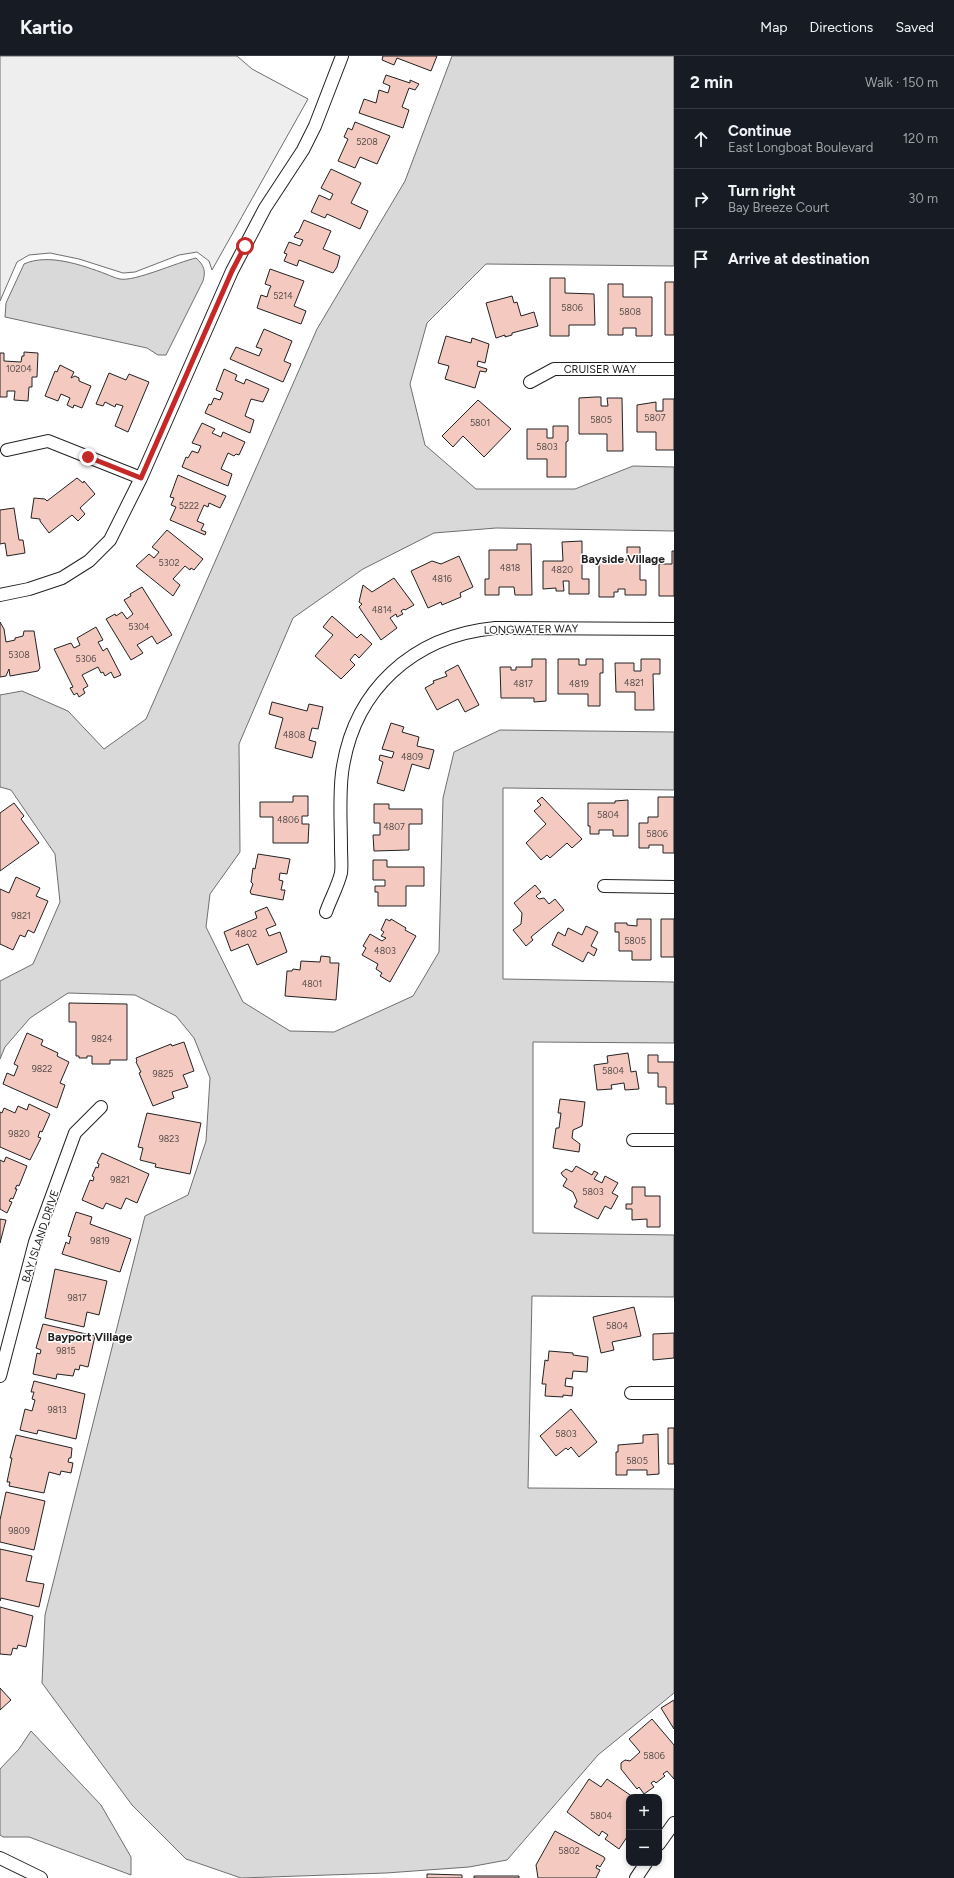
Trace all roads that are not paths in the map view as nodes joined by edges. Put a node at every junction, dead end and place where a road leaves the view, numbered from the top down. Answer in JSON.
{"nodes":[{"id":1,"x":342,"y":56,"type":"edge"},
{"id":2,"x":674,"y":369,"type":"edge"},
{"id":3,"x":530,"y":382,"type":"dead end"},
{"id":4,"x":7,"y":450,"type":"dead end"},
{"id":5,"x":141,"y":478,"type":"junction"},
{"id":6,"x":0,"y":595,"type":"edge"},
{"id":7,"x":674,"y":629,"type":"edge"},
{"id":8,"x":604,"y":886,"type":"dead end"},
{"id":9,"x":674,"y":887,"type":"edge"},
{"id":10,"x":326,"y":912,"type":"dead end"},
{"id":11,"x":101,"y":1107,"type":"dead end"},
{"id":12,"x":633,"y":1140,"type":"dead end"},
{"id":13,"x":674,"y":1140,"type":"edge"},
{"id":14,"x":0,"y":1376,"type":"edge"},
{"id":15,"x":631,"y":1393,"type":"dead end"},
{"id":16,"x":674,"y":1393,"type":"edge"},
{"id":17,"x":674,"y":1823,"type":"edge"},
{"id":18,"x":662,"y":1840,"type":"edge"},
{"id":19,"x":0,"y":1858,"type":"edge"},
{"id":20,"x":644,"y":1866,"type":"edge"},
{"id":21,"x":41,"y":1878,"type":"edge"},
{"id":22,"x":636,"y":1878,"type":"edge"}],
"edges":[{"from":1,"to":5,"type":"street"},
{"from":2,"to":3,"type":"street","name":"CRUISER WAY"},
{"from":4,"to":5,"type":"street"},
{"from":5,"to":6,"type":"street"},
{"from":7,"to":10,"type":"street","name":"LONGWATER WAY"},
{"from":8,"to":9,"type":"street"},
{"from":11,"to":14,"type":"street","name":"BAY ISLAND DRIVE"},
{"from":12,"to":13,"type":"street"},
{"from":15,"to":16,"type":"street"},
{"from":17,"to":18,"type":"street"},
{"from":19,"to":21,"type":"street"},
{"from":20,"to":22,"type":"street"}]}
